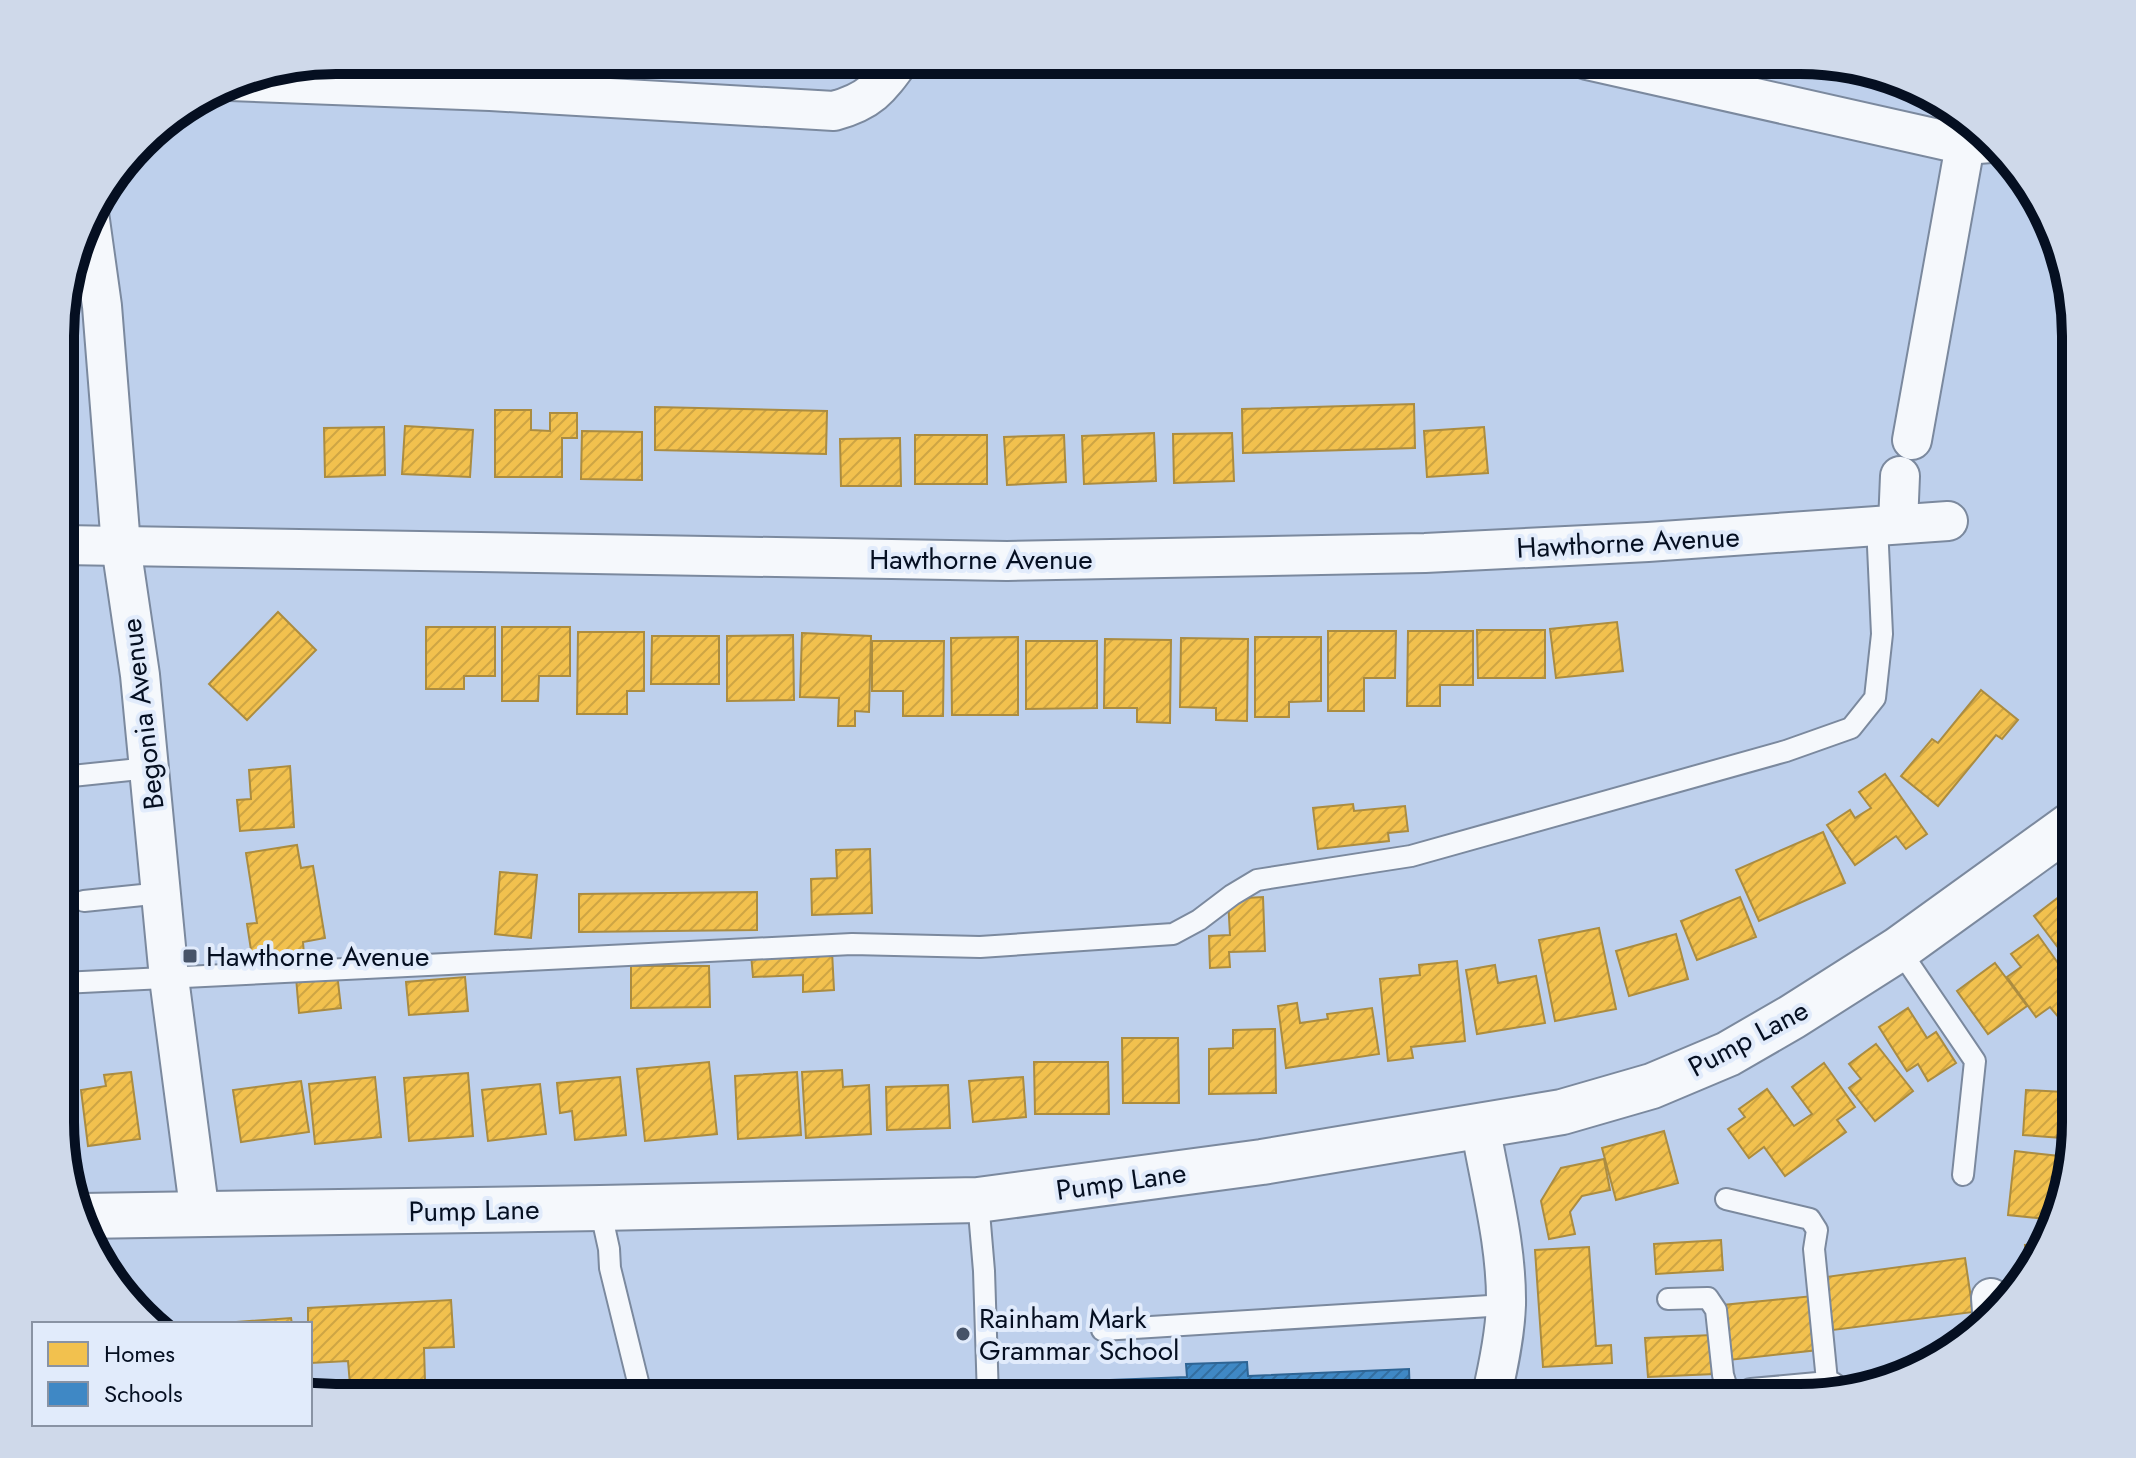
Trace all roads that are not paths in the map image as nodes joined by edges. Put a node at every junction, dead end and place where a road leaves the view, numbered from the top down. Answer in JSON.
{"nodes":[{"id":1,"x":1653,"y":74,"type":"edge"},
{"id":2,"x":490,"y":75,"type":"edge"},
{"id":3,"x":890,"y":75,"type":"edge"},
{"id":4,"x":282,"y":80,"type":"edge"},
{"id":5,"x":1978,"y":144,"type":"edge"},
{"id":6,"x":93,"y":239,"type":"edge"},
{"id":7,"x":1912,"y":440,"type":"dead end"},
{"id":8,"x":1900,"y":476,"type":"dead end"},
{"id":9,"x":1948,"y":521,"type":"dead end"},
{"id":10,"x":1888,"y":525,"type":"junction"},
{"id":11,"x":74,"y":545,"type":"edge"},
{"id":12,"x":121,"y":546,"type":"junction"},
{"id":13,"x":149,"y":768,"type":"junction"},
{"id":14,"x":74,"y":776,"type":"edge"},
{"id":15,"x":2061,"y":832,"type":"edge"},
{"id":16,"x":162,"y":893,"type":"junction"},
{"id":17,"x":84,"y":901,"type":"dead end"},
{"id":18,"x":1899,"y":949,"type":"junction"},
{"id":19,"x":169,"y":978,"type":"junction"},
{"id":20,"x":74,"y":982,"type":"edge"},
{"id":21,"x":1480,"y":1125,"type":"junction"},
{"id":22,"x":1963,"y":1175,"type":"dead end"},
{"id":23,"x":1726,"y":1199,"type":"dead end"},
{"id":24,"x":978,"y":1200,"type":"junction"},
{"id":25,"x":600,"y":1208,"type":"junction"},
{"id":26,"x":200,"y":1215,"type":"junction"},
{"id":27,"x":92,"y":1216,"type":"edge"},
{"id":28,"x":1668,"y":1299,"type":"dead end"},
{"id":29,"x":1506,"y":1305,"type":"junction"},
{"id":30,"x":1102,"y":1330,"type":"dead end"},
{"id":31,"x":1828,"y":1382,"type":"edge"},
{"id":32,"x":1499,"y":1383,"type":"edge"},
{"id":33,"x":1725,"y":1383,"type":"edge"},
{"id":34,"x":639,"y":1384,"type":"edge"},
{"id":35,"x":988,"y":1384,"type":"edge"}],
"edges":[{"from":1,"to":5,"type":"street"},
{"from":2,"to":3,"type":"street"},
{"from":2,"to":4,"type":"street"},
{"from":5,"to":7,"type":"street"},
{"from":6,"to":12,"type":"street","name":"Begonia Avenue"},
{"from":8,"to":10,"type":"street"},
{"from":9,"to":10,"type":"street","name":"Hawthorne Avenue"},
{"from":10,"to":12,"type":"street","name":"Hawthorne Avenue"},
{"from":10,"to":19,"type":"lane"},
{"from":11,"to":12,"type":"street","name":"Hawthorne Avenue"},
{"from":12,"to":13,"type":"street","name":"Begonia Avenue"},
{"from":13,"to":14,"type":"lane"},
{"from":13,"to":16,"type":"street","name":"Begonia Avenue"},
{"from":15,"to":18,"type":"street","name":"Pump Lane"},
{"from":16,"to":17,"type":"lane"},
{"from":16,"to":19,"type":"street","name":"Begonia Avenue"},
{"from":18,"to":21,"type":"street","name":"Pump Lane"},
{"from":18,"to":22,"type":"lane"},
{"from":19,"to":20,"type":"lane"},
{"from":19,"to":26,"type":"street","name":"Begonia Avenue"},
{"from":21,"to":24,"type":"street","name":"Pump Lane"},
{"from":21,"to":29,"type":"street"},
{"from":23,"to":31,"type":"lane"},
{"from":24,"to":25,"type":"street","name":"Pump Lane"},
{"from":24,"to":35,"type":"lane"},
{"from":25,"to":26,"type":"street","name":"Pump Lane"},
{"from":25,"to":34,"type":"lane"},
{"from":26,"to":27,"type":"street","name":"Pump Lane"},
{"from":28,"to":33,"type":"lane"},
{"from":29,"to":30,"type":"lane"},
{"from":29,"to":32,"type":"street"}]}
